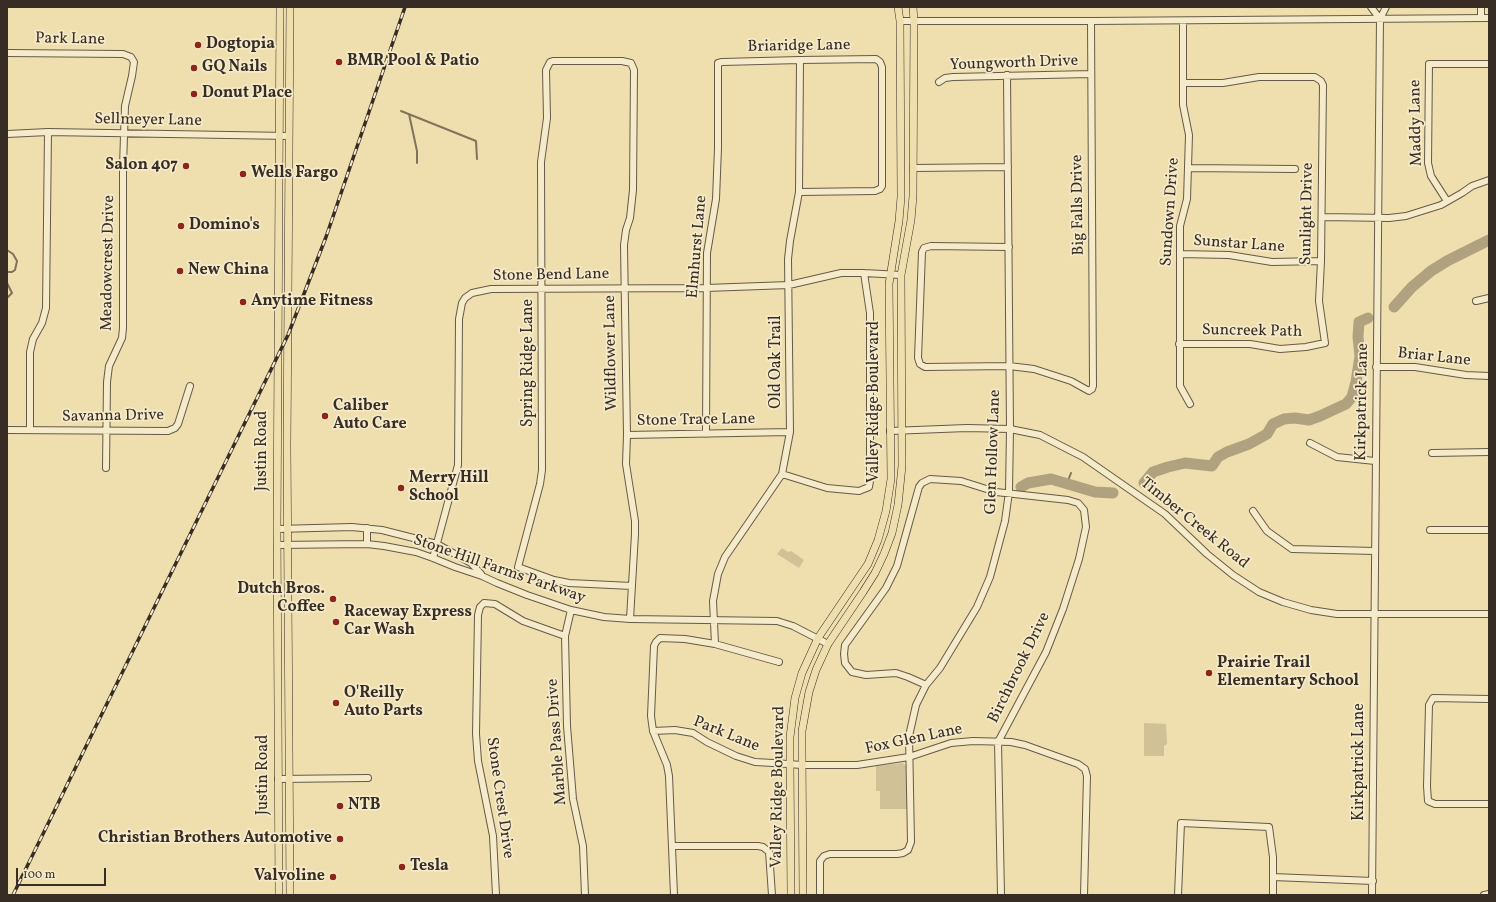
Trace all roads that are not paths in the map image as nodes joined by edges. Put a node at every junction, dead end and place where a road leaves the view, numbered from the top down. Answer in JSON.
{"nodes":[{"id":1,"x":280,"y":7,"type":"edge"},
{"id":2,"x":290,"y":7,"type":"edge"},
{"id":3,"x":898,"y":7,"type":"edge"},
{"id":4,"x":913,"y":7,"type":"edge"},
{"id":5,"x":1372,"y":7,"type":"edge"},
{"id":6,"x":1386,"y":7,"type":"edge"},
{"id":7,"x":1481,"y":7,"type":"edge"},
{"id":8,"x":1481,"y":18,"type":"junction"},
{"id":9,"x":1489,"y":18,"type":"edge"},
{"id":10,"x":1380,"y":19,"type":"junction"},
{"id":11,"x":1183,"y":20,"type":"junction"},
{"id":12,"x":900,"y":21,"type":"junction"},
{"id":13,"x":914,"y":21,"type":"junction"},
{"id":14,"x":1091,"y":21,"type":"junction"},
{"id":15,"x":280,"y":27,"type":"junction"},
{"id":16,"x":7,"y":53,"type":"edge"},
{"id":17,"x":131,"y":57,"type":"joint"},
{"id":18,"x":800,"y":60,"type":"junction"},
{"id":19,"x":550,"y":62,"type":"joint"},
{"id":20,"x":718,"y":63,"type":"joint"},
{"id":21,"x":1489,"y":64,"type":"edge"},
{"id":22,"x":289,"y":70,"type":"junction"},
{"id":23,"x":1090,"y":74,"type":"junction"},
{"id":24,"x":1008,"y":75,"type":"junction"},
{"id":25,"x":939,"y":82,"type":"dead end"},
{"id":26,"x":1183,"y":83,"type":"junction"},
{"id":27,"x":48,"y":132,"type":"junction"},
{"id":28,"x":7,"y":134,"type":"edge"},
{"id":29,"x":125,"y":134,"type":"junction"},
{"id":30,"x":278,"y":136,"type":"junction"},
{"id":31,"x":289,"y":136,"type":"junction"},
{"id":32,"x":1008,"y":167,"type":"junction"},
{"id":33,"x":913,"y":168,"type":"junction"},
{"id":34,"x":1188,"y":168,"type":"junction"},
{"id":35,"x":1295,"y":168,"type":"dead end"},
{"id":36,"x":1489,"y":180,"type":"edge"},
{"id":37,"x":799,"y":192,"type":"junction"},
{"id":38,"x":1447,"y":201,"type":"junction"},
{"id":39,"x":1322,"y":218,"type":"junction"},
{"id":40,"x":1378,"y":218,"type":"junction"},
{"id":41,"x":1009,"y":247,"type":"junction"},
{"id":42,"x":1180,"y":254,"type":"junction"},
{"id":43,"x":1321,"y":261,"type":"junction"},
{"id":44,"x":864,"y":273,"type":"junction"},
{"id":45,"x":890,"y":274,"type":"junction"},
{"id":46,"x":901,"y":274,"type":"junction"},
{"id":47,"x":789,"y":285,"type":"junction"},
{"id":48,"x":542,"y":288,"type":"junction"},
{"id":49,"x":624,"y":288,"type":"junction"},
{"id":50,"x":706,"y":288,"type":"junction"},
{"id":51,"x":1489,"y":298,"type":"edge"},
{"id":52,"x":1476,"y":301,"type":"dead end"},
{"id":53,"x":1179,"y":344,"type":"junction"},
{"id":54,"x":1325,"y":344,"type":"joint"},
{"id":55,"x":1010,"y":366,"type":"junction"},
{"id":56,"x":1376,"y":366,"type":"junction"},
{"id":57,"x":1489,"y":376,"type":"edge"},
{"id":58,"x":190,"y":386,"type":"dead end"},
{"id":59,"x":1190,"y":404,"type":"dead end"},
{"id":60,"x":1010,"y":429,"type":"junction"},
{"id":61,"x":7,"y":430,"type":"edge"},
{"id":62,"x":30,"y":430,"type":"junction"},
{"id":63,"x":902,"y":430,"type":"junction"},
{"id":64,"x":106,"y":431,"type":"junction"},
{"id":65,"x":890,"y":431,"type":"junction"},
{"id":66,"x":790,"y":432,"type":"junction"},
{"id":67,"x":706,"y":434,"type":"junction"},
{"id":68,"x":626,"y":435,"type":"junction"},
{"id":69,"x":1310,"y":443,"type":"dead end"},
{"id":70,"x":1489,"y":452,"type":"edge"},
{"id":71,"x":1432,"y":453,"type":"dead end"},
{"id":72,"x":1375,"y":461,"type":"junction"},
{"id":73,"x":106,"y":468,"type":"dead end"},
{"id":74,"x":782,"y":474,"type":"junction"},
{"id":75,"x":1009,"y":492,"type":"junction"},
{"id":76,"x":1253,"y":510,"type":"dead end"},
{"id":77,"x":367,"y":528,"type":"junction"},
{"id":78,"x":277,"y":529,"type":"junction"},
{"id":79,"x":288,"y":529,"type":"junction"},
{"id":80,"x":1430,"y":530,"type":"dead end"},
{"id":81,"x":1489,"y":530,"type":"edge"},
{"id":82,"x":367,"y":544,"type":"junction"},
{"id":83,"x":437,"y":544,"type":"junction"},
{"id":84,"x":277,"y":545,"type":"junction"},
{"id":85,"x":288,"y":545,"type":"junction"},
{"id":86,"x":1374,"y":551,"type":"junction"},
{"id":87,"x":433,"y":558,"type":"junction"},
{"id":88,"x":482,"y":576,"type":"junction"},
{"id":89,"x":632,"y":586,"type":"junction"},
{"id":90,"x":571,"y":610,"type":"junction"},
{"id":91,"x":1374,"y":614,"type":"junction"},
{"id":92,"x":1489,"y":614,"type":"edge"},
{"id":93,"x":630,"y":619,"type":"junction"},
{"id":94,"x":714,"y":620,"type":"junction"},
{"id":95,"x":565,"y":636,"type":"junction"},
{"id":96,"x":818,"y":638,"type":"junction"},
{"id":97,"x":714,"y":644,"type":"junction"},
{"id":98,"x":828,"y":644,"type":"junction"},
{"id":99,"x":780,"y":662,"type":"dead end"},
{"id":100,"x":278,"y":667,"type":"junction"},
{"id":101,"x":288,"y":667,"type":"junction"},
{"id":102,"x":926,"y":685,"type":"junction"},
{"id":103,"x":1489,"y":698,"type":"edge"},
{"id":104,"x":653,"y":731,"type":"junction"},
{"id":105,"x":998,"y":742,"type":"junction"},
{"id":106,"x":909,"y":757,"type":"junction"},
{"id":107,"x":790,"y":764,"type":"junction"},
{"id":108,"x":802,"y":765,"type":"junction"},
{"id":109,"x":289,"y":778,"type":"junction"},
{"id":110,"x":368,"y":778,"type":"dead end"},
{"id":111,"x":278,"y":779,"type":"junction"},
{"id":112,"x":1489,"y":804,"type":"edge"},
{"id":113,"x":672,"y":846,"type":"junction"},
{"id":114,"x":1273,"y":877,"type":"junction"},
{"id":115,"x":1373,"y":881,"type":"junction"},
{"id":116,"x":1489,"y":894,"type":"edge"},
{"id":117,"x":279,"y":895,"type":"edge"},
{"id":118,"x":290,"y":895,"type":"edge"},
{"id":119,"x":496,"y":895,"type":"edge"},
{"id":120,"x":585,"y":895,"type":"edge"},
{"id":121,"x":674,"y":895,"type":"edge"},
{"id":122,"x":772,"y":895,"type":"edge"},
{"id":123,"x":791,"y":895,"type":"edge"},
{"id":124,"x":803,"y":895,"type":"edge"},
{"id":125,"x":820,"y":895,"type":"edge"},
{"id":126,"x":1001,"y":895,"type":"edge"},
{"id":127,"x":1084,"y":895,"type":"edge"},
{"id":128,"x":1178,"y":895,"type":"edge"},
{"id":129,"x":1273,"y":895,"type":"edge"},
{"id":130,"x":1372,"y":895,"type":"edge"},
{"id":131,"x":1484,"y":895,"type":"edge"}],
"edges":[{"from":1,"to":15,"type":"main road","name":"Justin Road"},
{"from":2,"to":22,"type":"main road","name":"Justin Road"},
{"from":3,"to":12,"type":"main road","name":"Valley Ridge Boulevard"},
{"from":4,"to":13,"type":"main road","name":"Valley Ridge Boulevard"},
{"from":5,"to":10,"type":"street"},
{"from":6,"to":10,"type":"street"},
{"from":7,"to":8,"type":"street"},
{"from":8,"to":9,"type":"street"},
{"from":8,"to":10,"type":"street"},
{"from":10,"to":11,"type":"street"},
{"from":10,"to":40,"type":"street","name":"Kirkpatrick Lane"},
{"from":11,"to":14,"type":"street"},
{"from":11,"to":26,"type":"street","name":"Sundown Drive"},
{"from":12,"to":13,"type":"street"},
{"from":12,"to":45,"type":"main road","name":"Valley Ridge Boulevard"},
{"from":13,"to":14,"type":"street"},
{"from":13,"to":33,"type":"main road","name":"Valley Ridge Boulevard"},
{"from":14,"to":23,"type":"street","name":"Big Falls Drive"},
{"from":15,"to":22,"type":"main road"},
{"from":15,"to":30,"type":"main road","name":"Justin Road"},
{"from":16,"to":17,"type":"street","name":"Park Lane"},
{"from":17,"to":29,"type":"street","name":"Meadowcrest Drive"},
{"from":18,"to":20,"type":"street","name":"Briaridge Lane"},
{"from":18,"to":37,"type":"street","name":"Old Oak Trail"},
{"from":18,"to":37,"type":"street","name":"Briaridge Lane"},
{"from":19,"to":48,"type":"street","name":"Spring Ridge Lane"},
{"from":19,"to":49,"type":"street","name":"Wildflower Lane"},
{"from":20,"to":50,"type":"street","name":"Elmhurst Lane"},
{"from":21,"to":38,"type":"street","name":"Maddy Lane"},
{"from":22,"to":31,"type":"main road","name":"Justin Road"},
{"from":23,"to":24,"type":"street","name":"Youngworth Drive"},
{"from":23,"to":55,"type":"street","name":"Big Falls Drive"},
{"from":24,"to":25,"type":"street","name":"Youngworth Drive"},
{"from":24,"to":32,"type":"street","name":"Glen Hollow Lane"},
{"from":26,"to":34,"type":"street","name":"Sundown Drive"},
{"from":26,"to":39,"type":"street","name":"Sunlight Drive"},
{"from":27,"to":28,"type":"street","name":"Sellmeyer Lane"},
{"from":27,"to":29,"type":"street","name":"Sellmeyer Lane"},
{"from":27,"to":62,"type":"street"},
{"from":29,"to":30,"type":"street","name":"Sellmeyer Lane"},
{"from":29,"to":64,"type":"street","name":"Meadowcrest Drive"},
{"from":30,"to":31,"type":"street","name":"Sellmeyer Lane"},
{"from":30,"to":78,"type":"main road","name":"Justin Road"},
{"from":31,"to":79,"type":"main road","name":"Justin Road"},
{"from":32,"to":33,"type":"street"},
{"from":32,"to":41,"type":"street","name":"Glen Hollow Lane"},
{"from":33,"to":46,"type":"main road","name":"Valley Ridge Boulevard"},
{"from":34,"to":35,"type":"street"},
{"from":34,"to":42,"type":"street","name":"Sundown Drive"},
{"from":36,"to":38,"type":"street"},
{"from":37,"to":47,"type":"street","name":"Old Oak Trail"},
{"from":38,"to":40,"type":"street"},
{"from":39,"to":40,"type":"street"},
{"from":39,"to":43,"type":"street","name":"Sunlight Drive"},
{"from":40,"to":56,"type":"street","name":"Kirkpatrick Lane"},
{"from":41,"to":55,"type":"street","name":"Glen Hollow Lane"},
{"from":41,"to":55,"type":"street"},
{"from":42,"to":43,"type":"street","name":"Sunstar Lane"},
{"from":42,"to":53,"type":"street","name":"Sundown Drive"},
{"from":43,"to":54,"type":"street","name":"Sunlight Drive"},
{"from":44,"to":45,"type":"street","name":"Stone Bend Lane"},
{"from":44,"to":47,"type":"street","name":"Stone Bend Lane"},
{"from":44,"to":74,"type":"street"},
{"from":45,"to":46,"type":"street","name":"Stone Bend Lane"},
{"from":45,"to":65,"type":"main road","name":"Valley Ridge Boulevard"},
{"from":46,"to":63,"type":"main road","name":"Valley Ridge Boulevard"},
{"from":47,"to":50,"type":"street","name":"Stone Bend Lane"},
{"from":47,"to":66,"type":"street","name":"Old Oak Trail"},
{"from":48,"to":49,"type":"street","name":"Stone Bend Lane"},
{"from":48,"to":83,"type":"street","name":"Stone Bend Lane"},
{"from":48,"to":89,"type":"street","name":"Spring Ridge Lane"},
{"from":49,"to":50,"type":"street","name":"Stone Bend Lane"},
{"from":49,"to":68,"type":"street","name":"Wildflower Lane"},
{"from":50,"to":67,"type":"street","name":"Elmhurst Lane"},
{"from":51,"to":52,"type":"street"},
{"from":53,"to":54,"type":"street","name":"Suncreek Path"},
{"from":53,"to":59,"type":"street","name":"Sundown Drive"},
{"from":55,"to":60,"type":"street","name":"Glen Hollow Lane"},
{"from":56,"to":57,"type":"street","name":"Briar Lane"},
{"from":56,"to":72,"type":"street","name":"Kirkpatrick Lane"},
{"from":58,"to":64,"type":"street","name":"Savanna Drive"},
{"from":60,"to":63,"type":"street","name":"Timber Creek Road"},
{"from":60,"to":75,"type":"street","name":"Glen Hollow Lane"},
{"from":60,"to":91,"type":"street","name":"Timber Creek Road"},
{"from":61,"to":62,"type":"street","name":"Savanna Drive"},
{"from":62,"to":64,"type":"street","name":"Savanna Drive"},
{"from":63,"to":65,"type":"street","name":"Timber Creek Road"},
{"from":63,"to":98,"type":"main road","name":"Valley Ridge Boulevard"},
{"from":64,"to":73,"type":"street","name":"Meadowcrest Drive"},
{"from":65,"to":96,"type":"main road","name":"Valley Ridge Boulevard"},
{"from":66,"to":67,"type":"street","name":"Stone Trace Lane"},
{"from":66,"to":74,"type":"street","name":"Old Oak Trail"},
{"from":67,"to":68,"type":"street","name":"Stone Trace Lane"},
{"from":68,"to":89,"type":"street","name":"Wildflower Lane"},
{"from":69,"to":72,"type":"street"},
{"from":70,"to":71,"type":"street"},
{"from":72,"to":86,"type":"street","name":"Kirkpatrick Lane"},
{"from":74,"to":94,"type":"street","name":"Old Oak Trail"},
{"from":75,"to":102,"type":"street","name":"Glen Hollow Lane"},
{"from":75,"to":102,"type":"street","name":"Birchbrook Drive"},
{"from":75,"to":105,"type":"street","name":"Birchbrook Drive"},
{"from":76,"to":86,"type":"street"},
{"from":77,"to":79,"type":"street"},
{"from":77,"to":82,"type":"street"},
{"from":77,"to":83,"type":"street"},
{"from":78,"to":79,"type":"street"},
{"from":78,"to":84,"type":"main road","name":"Justin Road"},
{"from":79,"to":85,"type":"main road","name":"Justin Road"},
{"from":80,"to":81,"type":"street"},
{"from":82,"to":85,"type":"street","name":"Stone Hill Farms Parkway"},
{"from":82,"to":87,"type":"street","name":"Stone Hill Farms Parkway"},
{"from":83,"to":87,"type":"street","name":"Stone Bend Lane"},
{"from":83,"to":88,"type":"street"},
{"from":84,"to":85,"type":"street","name":"Stone Hill Farms Parkway"},
{"from":84,"to":100,"type":"main road","name":"Justin Road"},
{"from":85,"to":101,"type":"main road","name":"Justin Road"},
{"from":86,"to":91,"type":"street","name":"Kirkpatrick Lane"},
{"from":87,"to":88,"type":"street","name":"Stone Hill Farms Parkway"},
{"from":88,"to":90,"type":"street","name":"Stone Hill Farms Parkway"},
{"from":89,"to":93,"type":"street","name":"Wildflower Lane"},
{"from":90,"to":93,"type":"street","name":"Stone Hill Farms Parkway"},
{"from":90,"to":95,"type":"street","name":"Marble Pass Drive"},
{"from":91,"to":92,"type":"street","name":"Timber Creek Road"},
{"from":91,"to":115,"type":"street","name":"Kirkpatrick Lane"},
{"from":93,"to":94,"type":"street","name":"Stone Hill Farms Parkway"},
{"from":94,"to":96,"type":"street","name":"Stone Hill Farms Parkway"},
{"from":94,"to":97,"type":"street","name":"Old Oak Trail"},
{"from":95,"to":119,"type":"street","name":"Stone Crest Drive"},
{"from":95,"to":120,"type":"street","name":"Marble Pass Drive"},
{"from":96,"to":98,"type":"street","name":"Stone Hill Farms Parkway"},
{"from":96,"to":107,"type":"main road","name":"Valley Ridge Boulevard"},
{"from":97,"to":99,"type":"street"},
{"from":97,"to":104,"type":"street"},
{"from":98,"to":108,"type":"main road","name":"Valley Ridge Boulevard"},
{"from":100,"to":101,"type":"main road"},
{"from":100,"to":111,"type":"main road","name":"Justin Road"},
{"from":101,"to":109,"type":"main road","name":"Justin Road"},
{"from":102,"to":106,"type":"street","name":"Glen Hollow Lane"},
{"from":103,"to":112,"type":"street"},
{"from":104,"to":107,"type":"street","name":"Park Lane"},
{"from":104,"to":113,"type":"street"},
{"from":105,"to":106,"type":"street","name":"Fox Glen Lane"},
{"from":105,"to":126,"type":"street","name":"Birchbrook Drive"},
{"from":105,"to":127,"type":"street","name":"Fox Glen Lane"},
{"from":106,"to":108,"type":"street","name":"Fox Glen Lane"},
{"from":106,"to":125,"type":"street","name":"Glen Hollow Lane"},
{"from":107,"to":108,"type":"street","name":"Fox Glen Lane"},
{"from":107,"to":123,"type":"main road","name":"Valley Ridge Boulevard"},
{"from":108,"to":124,"type":"main road","name":"Valley Ridge Boulevard"},
{"from":109,"to":110,"type":"street"},
{"from":109,"to":111,"type":"street"},
{"from":109,"to":118,"type":"main road","name":"Justin Road"},
{"from":111,"to":117,"type":"main road","name":"Justin Road"},
{"from":113,"to":121,"type":"street"},
{"from":113,"to":122,"type":"street"},
{"from":114,"to":115,"type":"street"},
{"from":114,"to":128,"type":"street"},
{"from":114,"to":129,"type":"street"},
{"from":115,"to":130,"type":"street","name":"Kirkpatrick Lane"},
{"from":116,"to":131,"type":"street"}]}
